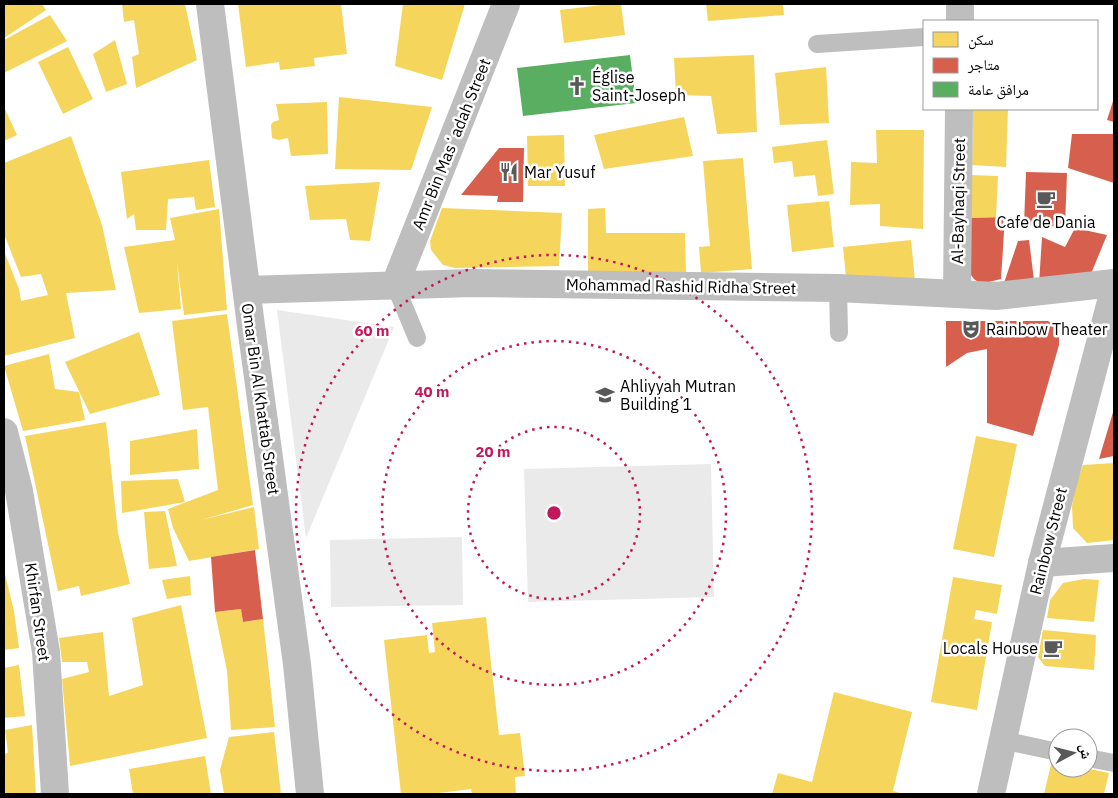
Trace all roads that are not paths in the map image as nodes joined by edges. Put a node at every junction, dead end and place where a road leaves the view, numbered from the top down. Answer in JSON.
{"nodes":[{"id":1,"x":210,"y":4,"type":"edge"},
{"id":2,"x":506,"y":4,"type":"edge"},
{"id":3,"x":960,"y":4,"type":"edge"},
{"id":4,"x":960,"y":20,"type":"edge"},
{"id":5,"x":923,"y":37,"type":"edge"},
{"id":6,"x":817,"y":44,"type":"dead end"},
{"id":7,"x":959,"y":110,"type":"edge"},
{"id":8,"x":1114,"y":283,"type":"edge"},
{"id":9,"x":395,"y":285,"type":"junction"},
{"id":10,"x":838,"y":288,"type":"junction"},
{"id":11,"x":247,"y":290,"type":"junction"},
{"id":12,"x":1114,"y":290,"type":"edge"},
{"id":13,"x":957,"y":293,"type":"junction"},
{"id":14,"x":839,"y":333,"type":"dead end"},
{"id":15,"x":417,"y":338,"type":"dead end"},
{"id":16,"x":4,"y":432,"type":"edge"},
{"id":17,"x":1114,"y":558,"type":"edge"},
{"id":18,"x":1042,"y":563,"type":"junction"},
{"id":19,"x":1002,"y":740,"type":"junction"},
{"id":20,"x":1048,"y":750,"type":"edge"},
{"id":21,"x":1098,"y":760,"type":"edge"},
{"id":22,"x":1114,"y":763,"type":"edge"},
{"id":23,"x":55,"y":794,"type":"edge"},
{"id":24,"x":310,"y":794,"type":"edge"},
{"id":25,"x":991,"y":794,"type":"edge"}],
"edges":[{"from":1,"to":11,"type":"street","name":"Omar Bin Al Khattab Street"},
{"from":2,"to":9,"type":"street","name":"Amr Bin Masʻadah Street"},
{"from":3,"to":4,"type":"street"},
{"from":5,"to":6,"type":"lane"},
{"from":7,"to":13,"type":"street","name":"Al-Bayhaqi Street"},
{"from":8,"to":13,"type":"street","name":"Mohammad Rashid Ridha Street"},
{"from":9,"to":10,"type":"street","name":"Mohammad Rashid Ridha Street"},
{"from":9,"to":11,"type":"street","name":"Mohammad Rashid Ridha Street"},
{"from":9,"to":15,"type":"lane"},
{"from":10,"to":13,"type":"street","name":"Mohammad Rashid Ridha Street"},
{"from":10,"to":14,"type":"lane"},
{"from":11,"to":24,"type":"street","name":"Omar Bin Al Khattab Street"},
{"from":12,"to":18,"type":"street","name":"Rainbow Street"},
{"from":16,"to":23,"type":"street","name":"Khirfan Street"},
{"from":17,"to":18,"type":"street"},
{"from":18,"to":19,"type":"street","name":"Rainbow Street"},
{"from":19,"to":20,"type":"lane"},
{"from":19,"to":25,"type":"street","name":"Rainbow Street"},
{"from":21,"to":22,"type":"lane"}]}
